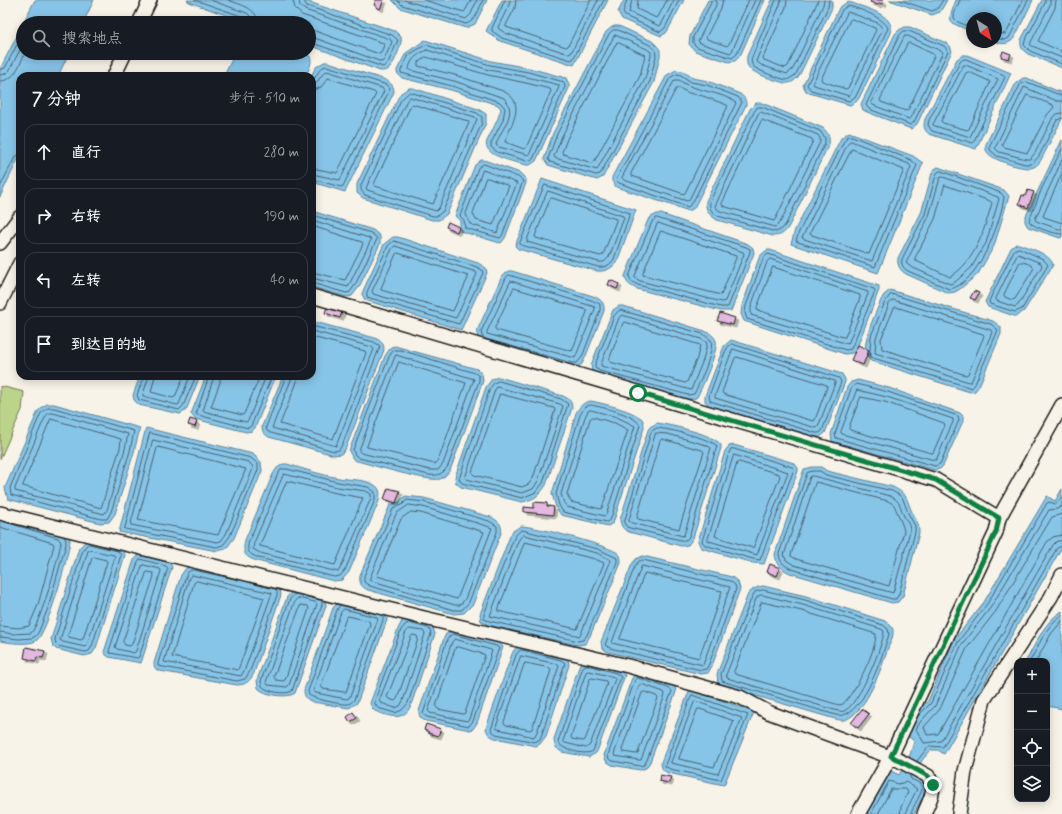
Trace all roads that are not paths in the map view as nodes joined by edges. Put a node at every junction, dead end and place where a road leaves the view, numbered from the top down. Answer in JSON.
{"nodes":[{"id":1,"x":150,"y":0,"type":"edge"},
{"id":2,"x":142,"y":16,"type":"edge"},
{"id":3,"x":122,"y":60,"type":"edge"},
{"id":4,"x":116,"y":72,"type":"edge"},
{"id":5,"x":16,"y":222,"type":"edge"},
{"id":6,"x":0,"y":243,"type":"edge"},
{"id":7,"x":16,"y":271,"type":"edge"},
{"id":8,"x":316,"y":297,"type":"edge"},
{"id":9,"x":0,"y":303,"type":"edge"},
{"id":10,"x":1062,"y":405,"type":"edge"},
{"id":11,"x":0,"y":513,"type":"edge"},
{"id":12,"x":999,"y":518,"type":"junction"},
{"id":13,"x":1062,"y":575,"type":"edge"},
{"id":14,"x":896,"y":759,"type":"junction"},
{"id":15,"x":858,"y":814,"type":"edge"},
{"id":16,"x":924,"y":814,"type":"edge"},
{"id":17,"x":959,"y":814,"type":"edge"}],
"edges":[{"from":1,"to":2,"type":"street"},
{"from":3,"to":4,"type":"street"},
{"from":5,"to":6,"type":"street"},
{"from":7,"to":9,"type":"street"},
{"from":8,"to":12,"type":"street"},
{"from":10,"to":12,"type":"street"},
{"from":11,"to":14,"type":"street"},
{"from":12,"to":14,"type":"street"},
{"from":13,"to":17,"type":"street"},
{"from":14,"to":15,"type":"street"},
{"from":14,"to":16,"type":"street"}]}
